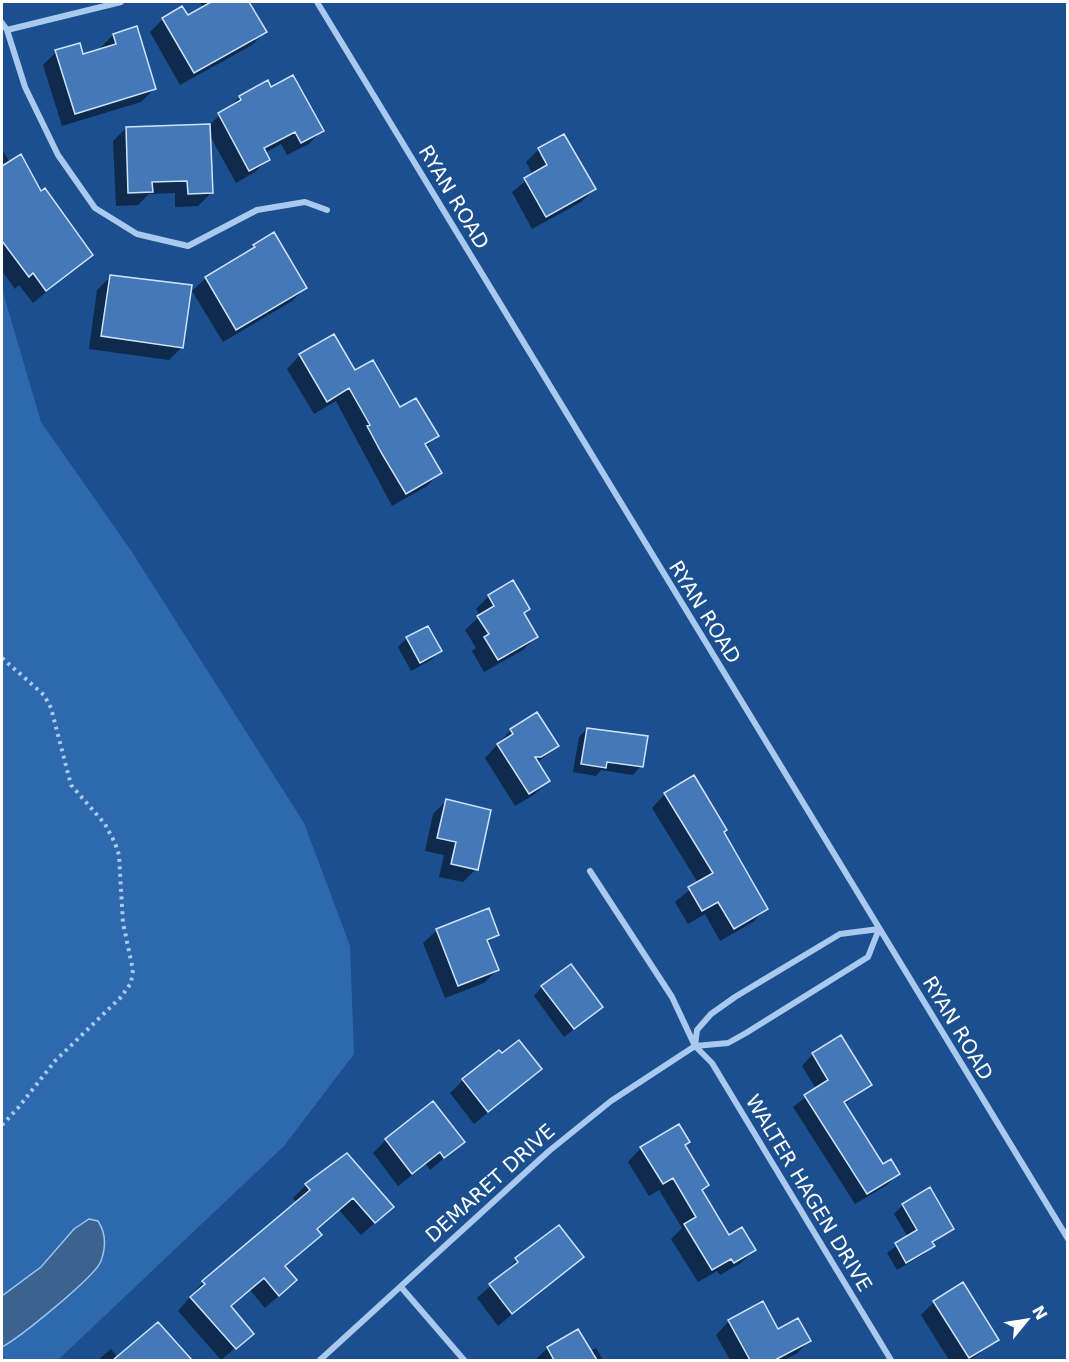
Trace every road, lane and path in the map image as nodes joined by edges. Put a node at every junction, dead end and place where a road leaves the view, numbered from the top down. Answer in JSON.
{"nodes":[{"id":1,"x":121,"y":2,"type":"edge"},
{"id":2,"x":317,"y":2,"type":"edge"},
{"id":3,"x":2,"y":23,"type":"edge"},
{"id":4,"x":7,"y":30,"type":"junction"},
{"id":5,"x":327,"y":210,"type":"dead end"},
{"id":6,"x":2,"y":658,"type":"edge"},
{"id":7,"x":590,"y":871,"type":"dead end"},
{"id":8,"x":879,"y":929,"type":"junction"},
{"id":9,"x":695,"y":1046,"type":"junction"},
{"id":10,"x":2,"y":1125,"type":"edge"},
{"id":11,"x":1068,"y":1239,"type":"edge"},
{"id":12,"x":401,"y":1287,"type":"junction"},
{"id":13,"x":320,"y":1360,"type":"edge"},
{"id":14,"x":464,"y":1360,"type":"edge"},
{"id":15,"x":891,"y":1360,"type":"edge"}],
"edges":[{"from":1,"to":4,"type":"street"},
{"from":2,"to":8,"type":"street","name":"RYAN ROAD"},
{"from":3,"to":4,"type":"street"},
{"from":4,"to":5,"type":"street"},
{"from":6,"to":10,"type":"path"},
{"from":7,"to":9,"type":"street","name":"WALTER HAGEN DRIVE"},
{"from":8,"to":9,"type":"street","name":"DEMARET DRIVE"},
{"from":8,"to":9,"type":"street"},
{"from":8,"to":11,"type":"street","name":"RYAN ROAD"},
{"from":9,"to":12,"type":"street","name":"DEMARET DRIVE"},
{"from":9,"to":15,"type":"street","name":"WALTER HAGEN DRIVE"},
{"from":12,"to":13,"type":"street","name":"DEMARET DRIVE"},
{"from":12,"to":14,"type":"street"}]}
